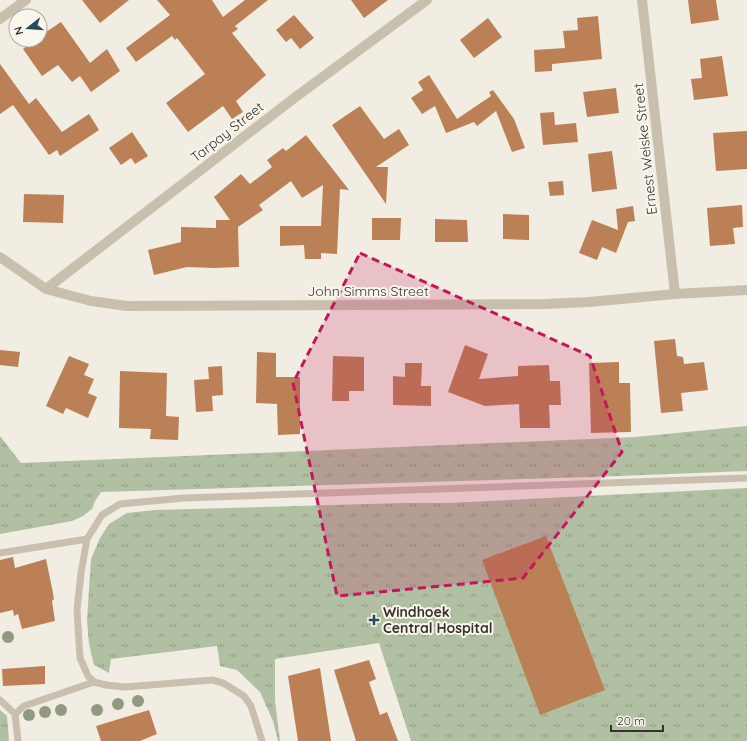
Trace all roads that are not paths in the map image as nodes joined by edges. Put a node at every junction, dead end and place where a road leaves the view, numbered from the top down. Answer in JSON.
{"nodes":[{"id":1,"x":26,"y":0,"type":"edge"},
{"id":2,"x":427,"y":0,"type":"edge"},
{"id":3,"x":642,"y":0,"type":"edge"},
{"id":4,"x":0,"y":19,"type":"edge"},
{"id":5,"x":0,"y":258,"type":"edge"},
{"id":6,"x":46,"y":289,"type":"junction"},
{"id":7,"x":747,"y":290,"type":"edge"},
{"id":8,"x":675,"y":294,"type":"junction"},
{"id":9,"x":747,"y":478,"type":"edge"},
{"id":10,"x":87,"y":539,"type":"junction"},
{"id":11,"x":0,"y":553,"type":"edge"},
{"id":12,"x":94,"y":682,"type":"junction"},
{"id":13,"x":0,"y":700,"type":"edge"},
{"id":14,"x":15,"y":714,"type":"junction"},
{"id":15,"x":18,"y":741,"type":"edge"},
{"id":16,"x":262,"y":741,"type":"edge"}],
"edges":[{"from":1,"to":4,"type":"street"},
{"from":2,"to":6,"type":"street","name":"Tarpay Street"},
{"from":3,"to":8,"type":"street","name":"Ernest Weiske Street"},
{"from":5,"to":6,"type":"street","name":"John Simms Street"},
{"from":6,"to":8,"type":"street","name":"John Simms Street"},
{"from":7,"to":8,"type":"street","name":"John Simms Street"},
{"from":9,"to":10,"type":"lane"},
{"from":10,"to":11,"type":"lane"},
{"from":10,"to":12,"type":"lane"},
{"from":12,"to":14,"type":"lane"},
{"from":12,"to":16,"type":"lane"},
{"from":13,"to":14,"type":"lane"},
{"from":14,"to":15,"type":"lane"}]}
